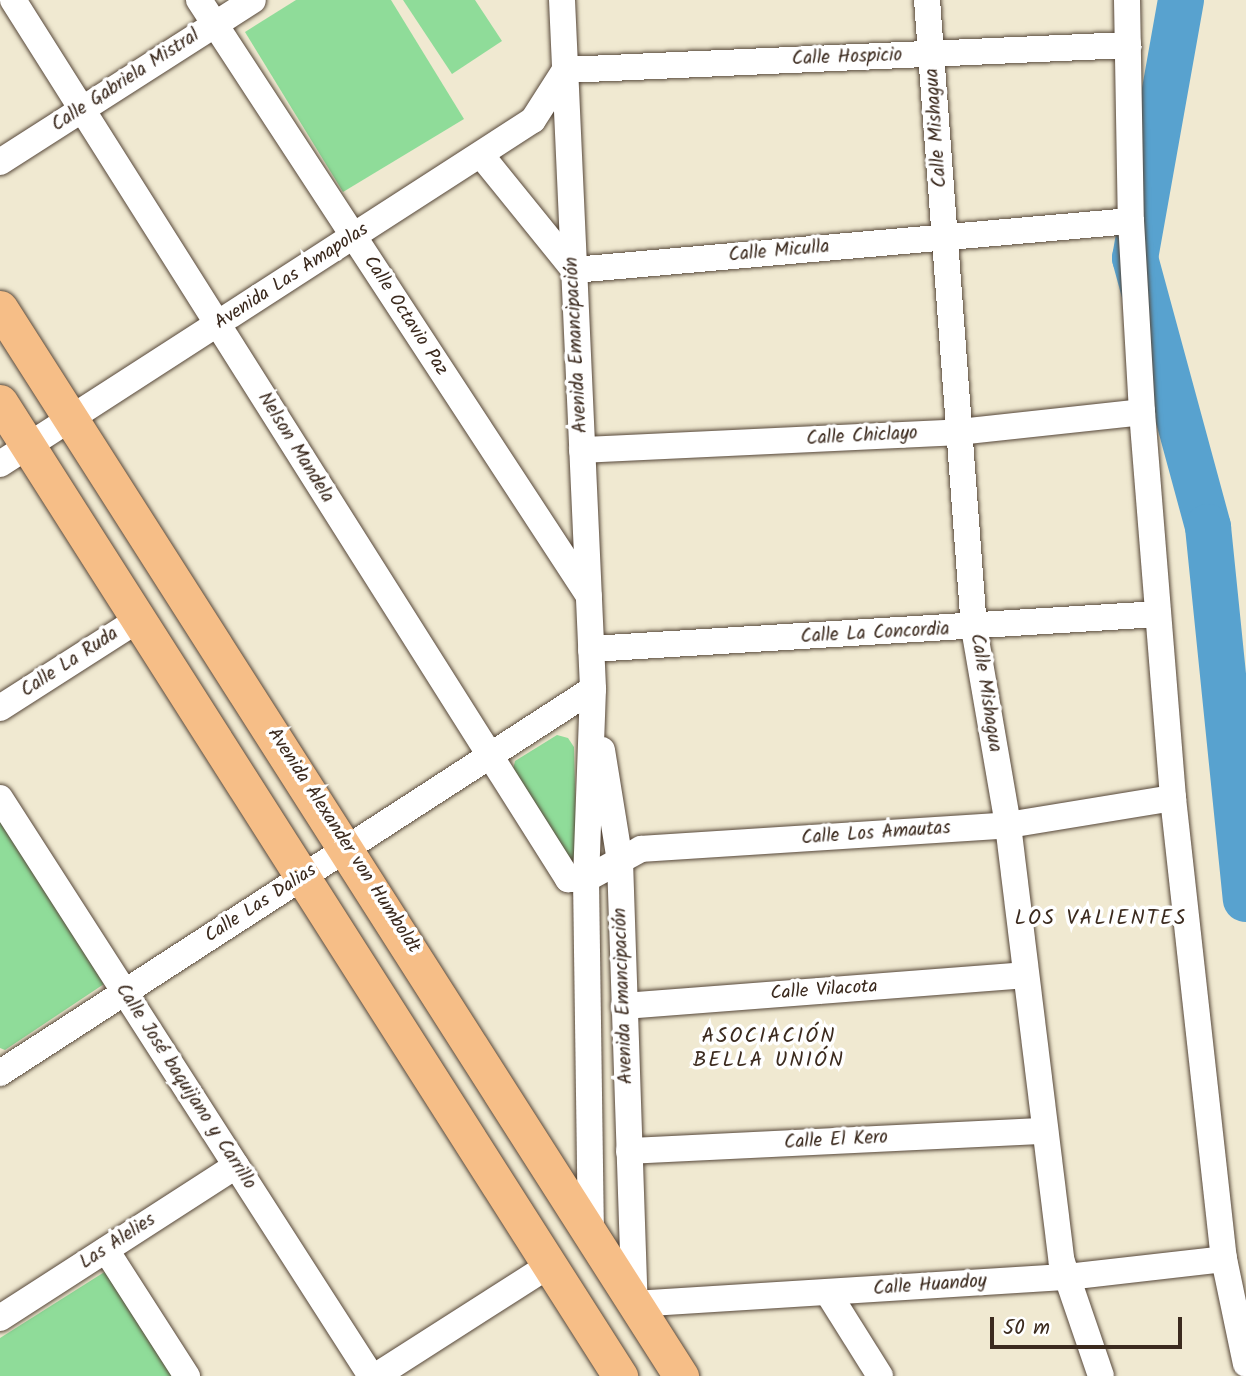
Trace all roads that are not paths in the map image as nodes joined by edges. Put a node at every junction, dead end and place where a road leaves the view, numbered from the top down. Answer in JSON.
{"nodes":[{"id":1,"x":13,"y":0,"type":"edge"},
{"id":2,"x":199,"y":0,"type":"edge"},
{"id":3,"x":253,"y":0,"type":"edge"},
{"id":4,"x":562,"y":0,"type":"edge"},
{"id":5,"x":927,"y":0,"type":"edge"},
{"id":6,"x":1128,"y":0,"type":"edge"},
{"id":7,"x":215,"y":24,"type":"junction"},
{"id":8,"x":1128,"y":45,"type":"junction"},
{"id":9,"x":931,"y":54,"type":"junction"},
{"id":10,"x":565,"y":70,"type":"junction"},
{"id":11,"x":82,"y":110,"type":"junction"},
{"id":12,"x":481,"y":155,"type":"junction"},
{"id":13,"x":0,"y":162,"type":"edge"},
{"id":14,"x":1131,"y":221,"type":"junction"},
{"id":15,"x":354,"y":237,"type":"junction"},
{"id":16,"x":945,"y":237,"type":"junction"},
{"id":17,"x":574,"y":270,"type":"junction"},
{"id":18,"x":0,"y":308,"type":"edge"},
{"id":19,"x":217,"y":325,"type":"junction"},
{"id":20,"x":0,"y":402,"type":"edge"},
{"id":21,"x":1142,"y":412,"type":"junction"},
{"id":22,"x":72,"y":418,"type":"junction"},
{"id":23,"x":959,"y":432,"type":"junction"},
{"id":24,"x":582,"y":450,"type":"junction"},
{"id":25,"x":14,"y":455,"type":"edge"},
{"id":26,"x":589,"y":596,"type":"junction"},
{"id":27,"x":1158,"y":614,"type":"junction"},
{"id":28,"x":141,"y":618,"type":"junction"},
{"id":29,"x":974,"y":628,"type":"junction"},
{"id":30,"x":591,"y":649,"type":"junction"},
{"id":31,"x":593,"y":689,"type":"junction"},
{"id":32,"x":0,"y":708,"type":"edge"},
{"id":33,"x":489,"y":757,"type":"junction"},
{"id":34,"x":0,"y":798,"type":"edge"},
{"id":35,"x":1173,"y":799,"type":"junction"},
{"id":36,"x":1008,"y":825,"type":"junction"},
{"id":37,"x":347,"y":848,"type":"junction"},
{"id":38,"x":620,"y":861,"type":"junction"},
{"id":39,"x":302,"y":877,"type":"junction"},
{"id":40,"x":586,"y":879,"type":"junction"},
{"id":41,"x":1024,"y":975,"type":"junction"},
{"id":42,"x":125,"y":992,"type":"junction"},
{"id":43,"x":624,"y":1006,"type":"junction"},
{"id":44,"x":1,"y":1069,"type":"edge"},
{"id":45,"x":1044,"y":1131,"type":"junction"},
{"id":46,"x":629,"y":1151,"type":"junction"},
{"id":47,"x":236,"y":1166,"type":"junction"},
{"id":48,"x":592,"y":1229,"type":"junction"},
{"id":49,"x":106,"y":1250,"type":"junction"},
{"id":50,"x":1224,"y":1259,"type":"junction"},
{"id":51,"x":548,"y":1266,"type":"junction"},
{"id":52,"x":1067,"y":1277,"type":"junction"},
{"id":53,"x":828,"y":1293,"type":"junction"},
{"id":54,"x":635,"y":1304,"type":"junction"},
{"id":55,"x":0,"y":1318,"type":"edge"},
{"id":56,"x":1246,"y":1364,"type":"edge"},
{"id":57,"x":187,"y":1376,"type":"edge"},
{"id":58,"x":374,"y":1376,"type":"edge"},
{"id":59,"x":620,"y":1376,"type":"edge"},
{"id":60,"x":681,"y":1376,"type":"edge"},
{"id":61,"x":880,"y":1376,"type":"edge"},
{"id":62,"x":1101,"y":1376,"type":"edge"}],
"edges":[{"from":1,"to":11,"type":"street","name":"Nelson Mandela"},
{"from":2,"to":7,"type":"street","name":"Calle Octavio Paz"},
{"from":3,"to":7,"type":"street","name":"Calle Gabriela Mistral"},
{"from":4,"to":10,"type":"street","name":"Avenida Emancipación"},
{"from":5,"to":9,"type":"street","name":"Calle Mishagua"},
{"from":6,"to":8,"type":"street"},
{"from":7,"to":11,"type":"street","name":"Calle Gabriela Mistral"},
{"from":7,"to":15,"type":"street","name":"Calle Octavio Paz"},
{"from":8,"to":9,"type":"street","name":"Calle Hospicio"},
{"from":8,"to":14,"type":"street"},
{"from":9,"to":10,"type":"street","name":"Calle Hospicio"},
{"from":9,"to":16,"type":"street","name":"Calle Mishagua"},
{"from":10,"to":12,"type":"street","name":"Avenida Las Amapolas"},
{"from":10,"to":17,"type":"street","name":"Avenida Emancipación"},
{"from":11,"to":13,"type":"street","name":"Calle Gabriela Mistral"},
{"from":11,"to":19,"type":"street","name":"Nelson Mandela"},
{"from":12,"to":15,"type":"street","name":"Avenida Las Amapolas"},
{"from":12,"to":17,"type":"street"},
{"from":14,"to":16,"type":"street","name":"Calle Miculla"},
{"from":14,"to":21,"type":"street"},
{"from":15,"to":19,"type":"street","name":"Avenida Las Amapolas"},
{"from":15,"to":26,"type":"street","name":"Calle Octavio Paz"},
{"from":16,"to":17,"type":"street","name":"Calle Miculla"},
{"from":16,"to":23,"type":"street","name":"Calle Mishagua"},
{"from":17,"to":24,"type":"street","name":"Avenida Emancipación"},
{"from":18,"to":22,"type":"main road","name":"Avenida Alexander von Humboldt"},
{"from":19,"to":22,"type":"street","name":"Avenida Las Amapolas"},
{"from":19,"to":33,"type":"street","name":"Nelson Mandela"},
{"from":20,"to":25,"type":"main road"},
{"from":21,"to":23,"type":"street","name":"Calle Chiclayo"},
{"from":21,"to":27,"type":"street"},
{"from":22,"to":25,"type":"street","name":"Avenida Las Amapolas"},
{"from":22,"to":37,"type":"main road","name":"Avenida Alexander von Humboldt"},
{"from":23,"to":24,"type":"street","name":"Calle Chiclayo"},
{"from":23,"to":29,"type":"street","name":"Calle Mishagua"},
{"from":24,"to":26,"type":"street","name":"Avenida Emancipación"},
{"from":25,"to":28,"type":"main road"},
{"from":26,"to":30,"type":"street","name":"Avenida Emancipación"},
{"from":27,"to":29,"type":"street","name":"Calle La Concordia"},
{"from":27,"to":35,"type":"street"},
{"from":28,"to":32,"type":"street","name":"Calle La Ruda"},
{"from":28,"to":39,"type":"main road"},
{"from":29,"to":30,"type":"street","name":"Calle La Concordia"},
{"from":29,"to":36,"type":"street","name":"Calle Mishagua"},
{"from":30,"to":31,"type":"street","name":"Avenida Emancipación"},
{"from":31,"to":33,"type":"street","name":"Calle Las Dalias"},
{"from":31,"to":38,"type":"street","name":"Avenida Emancipación"},
{"from":31,"to":40,"type":"street","name":"Avenida Emancipación"},
{"from":33,"to":37,"type":"street","name":"Calle Las Dalias"},
{"from":33,"to":40,"type":"street","name":"Nelson Mandela"},
{"from":34,"to":42,"type":"street","name":"Calle José baquijano y Carrillo"},
{"from":35,"to":36,"type":"street","name":"Calle Los Amautas"},
{"from":35,"to":50,"type":"street"},
{"from":36,"to":38,"type":"street","name":"Calle Los Amautas"},
{"from":36,"to":41,"type":"street","name":"Calle Mishagua"},
{"from":37,"to":39,"type":"street","name":"Calle Las Dalias"},
{"from":37,"to":48,"type":"main road","name":"Avenida Alexander von Humboldt"},
{"from":38,"to":40,"type":"street","name":"Calle Los Amautas"},
{"from":38,"to":43,"type":"street","name":"Avenida Emancipación"},
{"from":39,"to":42,"type":"street","name":"Calle Las Dalias"},
{"from":39,"to":51,"type":"main road"},
{"from":40,"to":48,"type":"street","name":"Avenida Emancipación"},
{"from":41,"to":43,"type":"street","name":"Calle Vilacota"},
{"from":41,"to":45,"type":"street","name":"Calle Mishagua"},
{"from":42,"to":44,"type":"street","name":"Calle Las Dalias"},
{"from":42,"to":47,"type":"street","name":"Calle José baquijano y Carrillo"},
{"from":43,"to":46,"type":"street","name":"Avenida Emancipación"},
{"from":45,"to":46,"type":"street","name":"Calle El Kero"},
{"from":45,"to":52,"type":"street","name":"Calle Mishagua"},
{"from":46,"to":54,"type":"street","name":"Avenida Emancipación"},
{"from":47,"to":49,"type":"street","name":"Las Alelies"},
{"from":47,"to":58,"type":"street","name":"Calle José baquijano y Carrillo"},
{"from":48,"to":54,"type":"main road","name":"Avenida Alexander von Humboldt"},
{"from":49,"to":55,"type":"street","name":"Las Alelies"},
{"from":49,"to":57,"type":"street"},
{"from":50,"to":52,"type":"street","name":"Calle Huandoy"},
{"from":50,"to":56,"type":"street"},
{"from":51,"to":58,"type":"street"},
{"from":51,"to":59,"type":"main road"},
{"from":52,"to":53,"type":"street","name":"Calle Huandoy"},
{"from":52,"to":62,"type":"street","name":"Calle Mishagua"},
{"from":53,"to":54,"type":"street","name":"Calle Huandoy"},
{"from":53,"to":61,"type":"street"},
{"from":54,"to":60,"type":"main road","name":"Avenida Alexander von Humboldt"}]}
